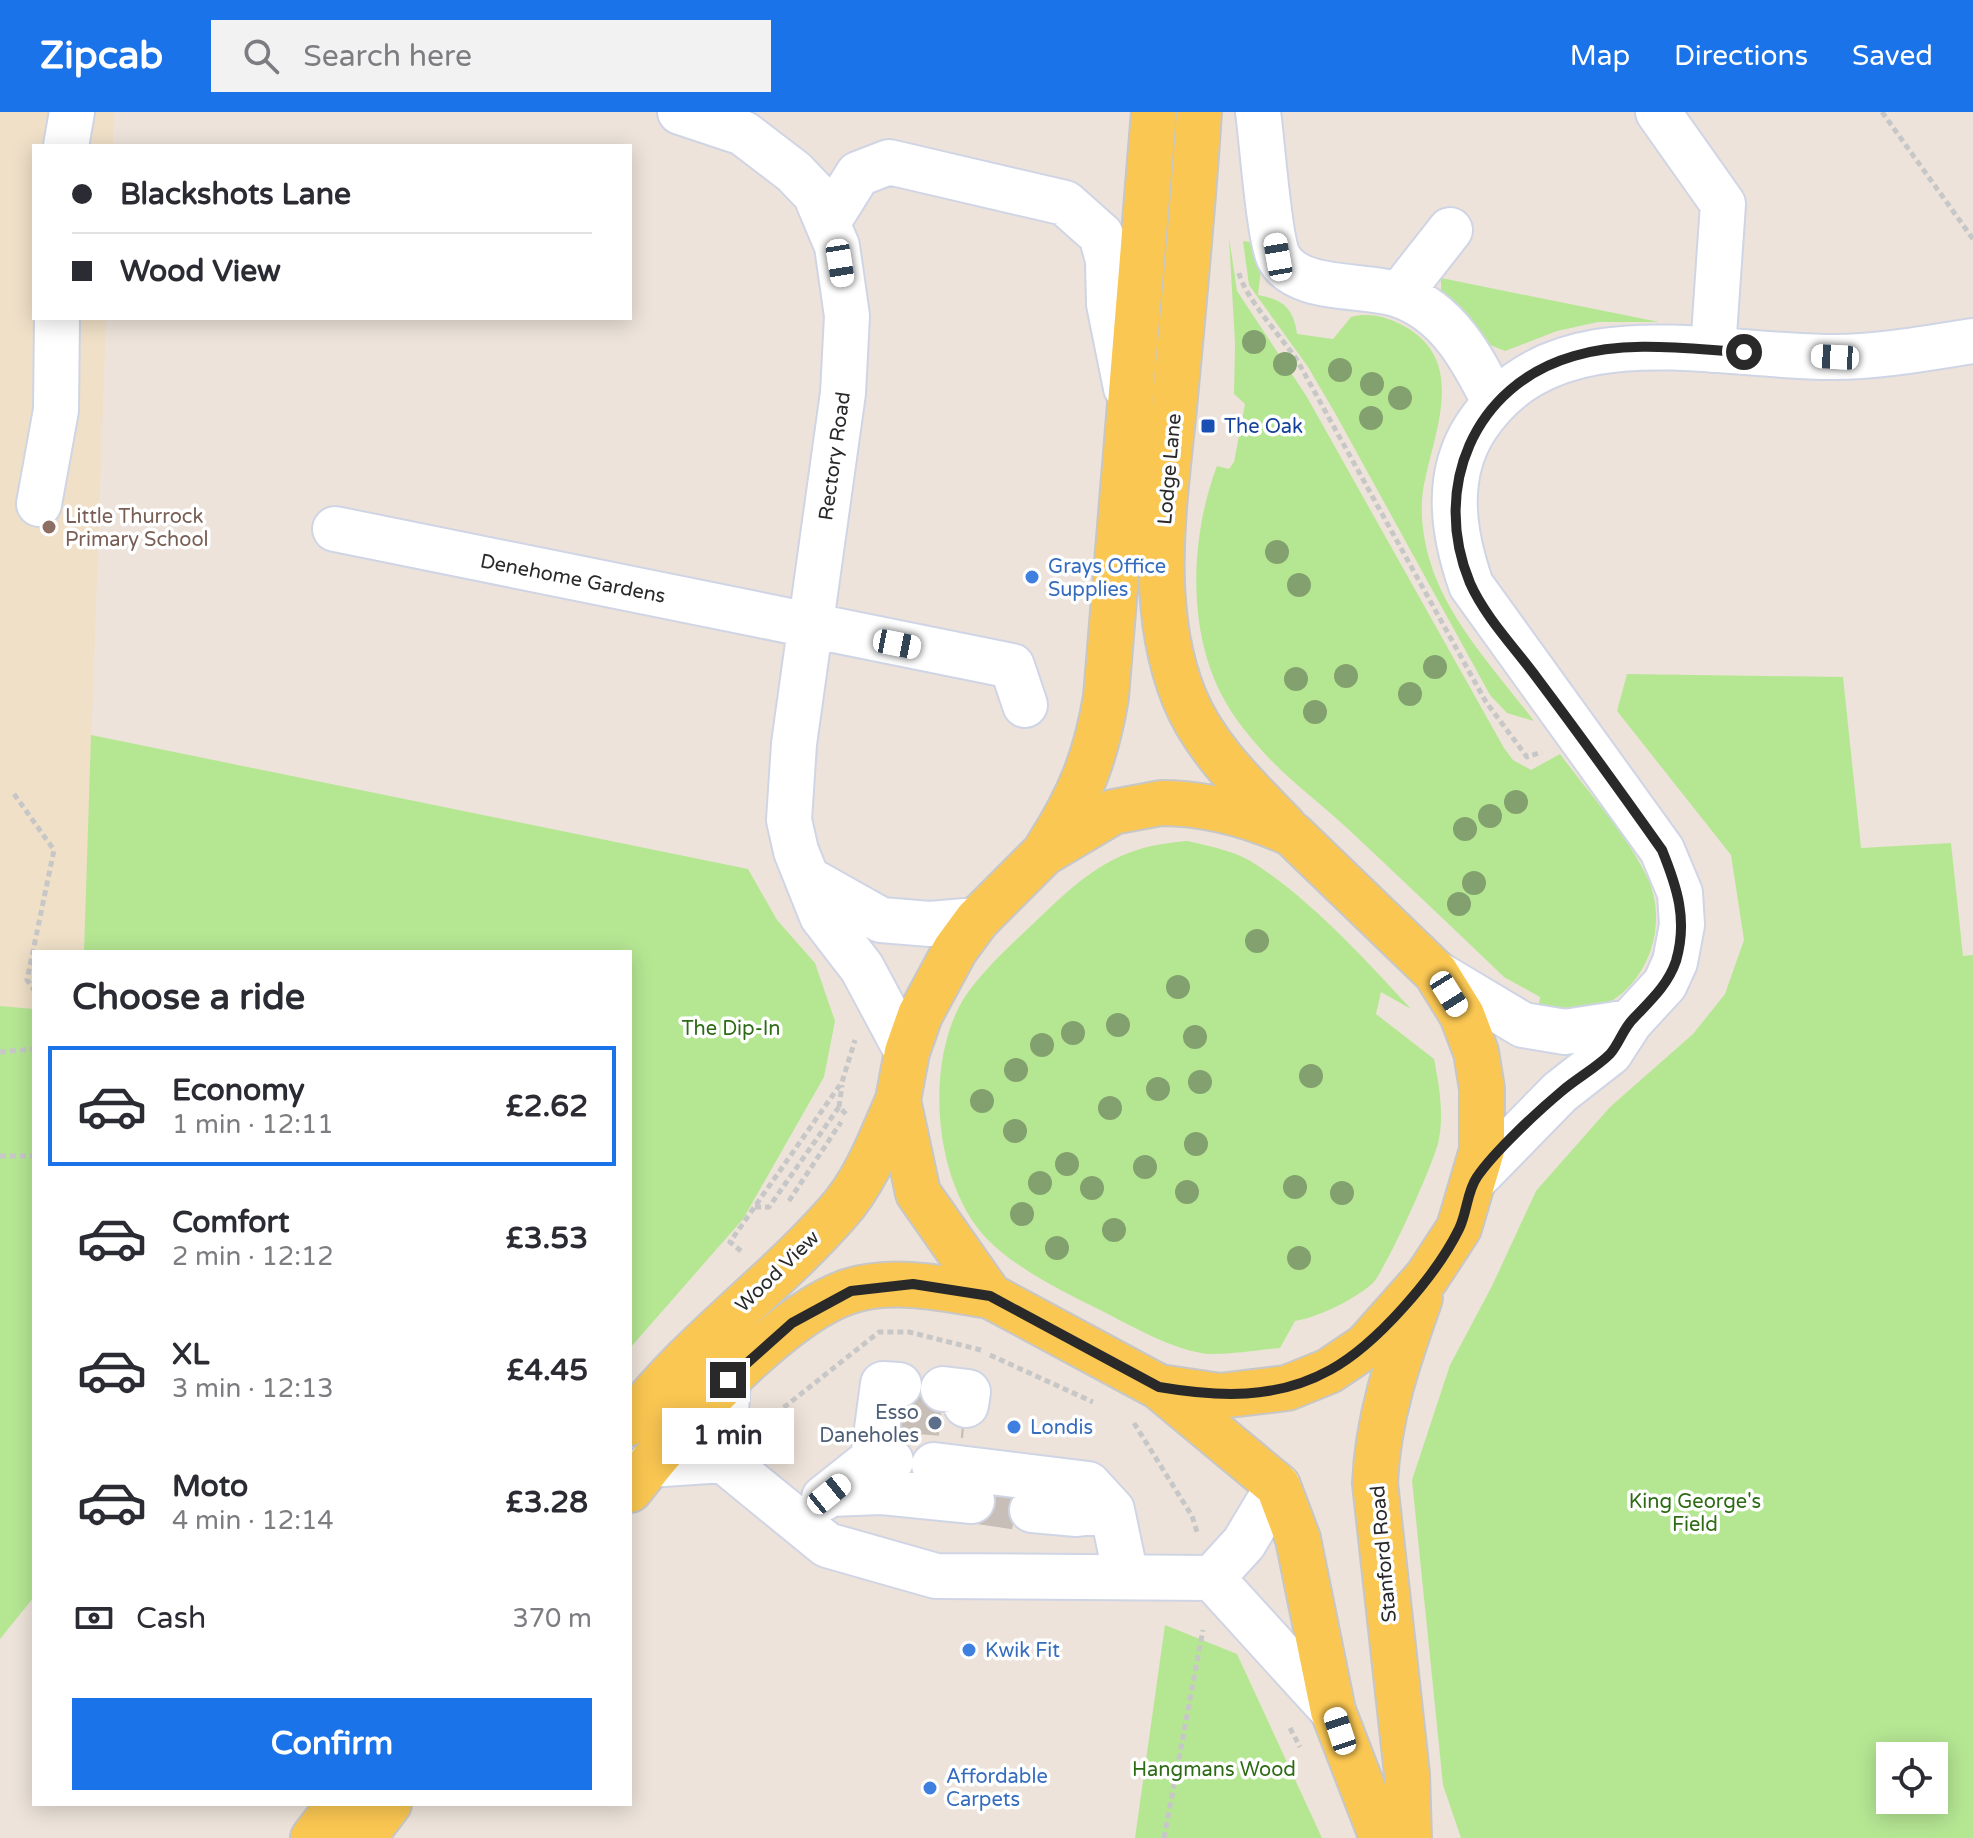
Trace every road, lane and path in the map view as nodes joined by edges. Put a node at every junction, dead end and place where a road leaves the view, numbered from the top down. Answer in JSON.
{"nodes":[{"id":1,"x":72,"y":112,"type":"edge"},
{"id":2,"x":680,"y":112,"type":"edge"},
{"id":3,"x":1154,"y":112,"type":"edge"},
{"id":4,"x":1199,"y":112,"type":"edge"},
{"id":5,"x":1258,"y":112,"type":"edge"},
{"id":6,"x":1658,"y":112,"type":"edge"},
{"id":7,"x":1882,"y":112,"type":"edge"},
{"id":8,"x":66,"y":144,"type":"edge"},
{"id":9,"x":828,"y":222,"type":"junction"},
{"id":10,"x":1450,"y":230,"type":"dead end"},
{"id":11,"x":1973,"y":239,"type":"edge"},
{"id":12,"x":1238,"y":268,"type":"dead end"},
{"id":13,"x":1399,"y":295,"type":"junction"},
{"id":14,"x":57,"y":320,"type":"edge"},
{"id":15,"x":1973,"y":341,"type":"edge"},
{"id":16,"x":1713,"y":350,"type":"junction"},
{"id":17,"x":1495,"y":403,"type":"junction"},
{"id":18,"x":1131,"y":414,"type":"junction"},
{"id":19,"x":39,"y":504,"type":"dead end"},
{"id":20,"x":335,"y":529,"type":"dead end"},
{"id":21,"x":811,"y":627,"type":"junction"},
{"id":22,"x":1025,"y":705,"type":"dead end"},
{"id":23,"x":1553,"y":744,"type":"dead end"},
{"id":24,"x":14,"y":794,"type":"dead end"},
{"id":25,"x":1292,"y":834,"type":"junction"},
{"id":26,"x":1044,"y":853,"type":"junction"},
{"id":27,"x":808,"y":879,"type":"junction"},
{"id":28,"x":977,"y":920,"type":"junction"},
{"id":29,"x":33,"y":950,"type":"edge"},
{"id":30,"x":32,"y":956,"type":"edge"},
{"id":31,"x":1436,"y":973,"type":"junction"},
{"id":32,"x":32,"y":987,"type":"edge"},
{"id":33,"x":1630,"y":1022,"type":"junction"},
{"id":34,"x":856,"y":1038,"type":"dead end"},
{"id":35,"x":32,"y":1049,"type":"edge"},
{"id":36,"x":0,"y":1052,"type":"edge"},
{"id":37,"x":907,"y":1052,"type":"junction"},
{"id":38,"x":842,"y":1082,"type":"junction"},
{"id":39,"x":898,"y":1100,"type":"junction"},
{"id":40,"x":839,"y":1107,"type":"junction"},
{"id":41,"x":0,"y":1156,"type":"edge"},
{"id":42,"x":32,"y":1156,"type":"edge"},
{"id":43,"x":1475,"y":1179,"type":"junction"},
{"id":44,"x":755,"y":1207,"type":"junction"},
{"id":45,"x":781,"y":1212,"type":"dead end"},
{"id":46,"x":735,"y":1258,"type":"dead end"},
{"id":47,"x":1427,"y":1277,"type":"junction"},
{"id":48,"x":990,"y":1296,"type":"junction"},
{"id":49,"x":728,"y":1380,"type":"junction"},
{"id":50,"x":1159,"y":1387,"type":"junction"},
{"id":51,"x":632,"y":1420,"type":"edge"},
{"id":52,"x":887,"y":1428,"type":"dead end"},
{"id":53,"x":723,"y":1460,"type":"junction"},
{"id":54,"x":640,"y":1478,"type":"edge"},
{"id":55,"x":1278,"y":1486,"type":"junction"},
{"id":56,"x":813,"y":1507,"type":"junction"},
{"id":57,"x":1032,"y":1510,"type":"tunnel mouth"},
{"id":58,"x":1112,"y":1510,"type":"junction"},
{"id":59,"x":1126,"y":1577,"type":"junction"},
{"id":60,"x":1212,"y":1578,"type":"junction"},
{"id":61,"x":1333,"y":1711,"type":"junction"},
{"id":62,"x":365,"y":1824,"type":"edge"},
{"id":63,"x":313,"y":1838,"type":"edge"},
{"id":64,"x":1164,"y":1838,"type":"edge"},
{"id":65,"x":1382,"y":1838,"type":"edge"},
{"id":66,"x":1409,"y":1838,"type":"edge"}],
"edges":[{"from":1,"to":8,"type":"street"},
{"from":2,"to":9,"type":"street","name":"Rectory Road"},
{"from":3,"to":18,"type":"main road"},
{"from":4,"to":25,"type":"main road","name":"Lodge Lane"},
{"from":5,"to":13,"type":"street"},
{"from":6,"to":16,"type":"street"},
{"from":7,"to":11,"type":"path"},
{"from":9,"to":18,"type":"street"},
{"from":9,"to":21,"type":"street","name":"Rectory Road"},
{"from":10,"to":13,"type":"street"},
{"from":12,"to":23,"type":"path"},
{"from":13,"to":17,"type":"street"},
{"from":14,"to":19,"type":"street"},
{"from":15,"to":16,"type":"street"},
{"from":16,"to":17,"type":"street"},
{"from":17,"to":33,"type":"street"},
{"from":18,"to":26,"type":"main road"},
{"from":20,"to":21,"type":"street","name":"Denehome Gardens"},
{"from":21,"to":22,"type":"street","name":"Denehome Gardens"},
{"from":21,"to":27,"type":"street","name":"Rectory Road"},
{"from":24,"to":29,"type":"path"},
{"from":25,"to":26,"type":"main road"},
{"from":25,"to":31,"type":"main road","name":"Lodge Lane"},
{"from":26,"to":28,"type":"main road"},
{"from":27,"to":28,"type":"street"},
{"from":27,"to":37,"type":"street","name":"Rectory Road"},
{"from":28,"to":37,"type":"main road"},
{"from":30,"to":32,"type":"path"},
{"from":31,"to":33,"type":"street"},
{"from":31,"to":43,"type":"main road","name":"Lodge Lane"},
{"from":33,"to":43,"type":"street"},
{"from":34,"to":38,"type":"path"},
{"from":35,"to":36,"type":"path"},
{"from":37,"to":39,"type":"main road"},
{"from":38,"to":40,"type":"path"},
{"from":38,"to":44,"type":"path"},
{"from":39,"to":48,"type":"main road"},
{"from":39,"to":51,"type":"main road","name":"Wood View"},
{"from":40,"to":44,"type":"path"},
{"from":40,"to":45,"type":"path"},
{"from":41,"to":42,"type":"path"},
{"from":43,"to":47,"type":"main road","name":"Lodge Lane"},
{"from":44,"to":46,"type":"path"},
{"from":47,"to":50,"type":"main road"},
{"from":47,"to":66,"type":"main road","name":"Stanford Road"},
{"from":48,"to":49,"type":"main road"},
{"from":48,"to":50,"type":"main road"},
{"from":49,"to":53,"type":"street"},
{"from":49,"to":54,"type":"main road"},
{"from":50,"to":55,"type":"main road"},
{"from":52,"to":56,"type":"street"},
{"from":53,"to":54,"type":"street"},
{"from":53,"to":56,"type":"street"},
{"from":55,"to":60,"type":"street"},
{"from":55,"to":61,"type":"main road"},
{"from":56,"to":58,"type":"street"},
{"from":56,"to":59,"type":"street"},
{"from":57,"to":58,"type":"street"},
{"from":58,"to":59,"type":"street"},
{"from":59,"to":60,"type":"street"},
{"from":60,"to":61,"type":"street"},
{"from":60,"to":64,"type":"path"},
{"from":61,"to":65,"type":"main road"},
{"from":62,"to":63,"type":"main road"}]}
